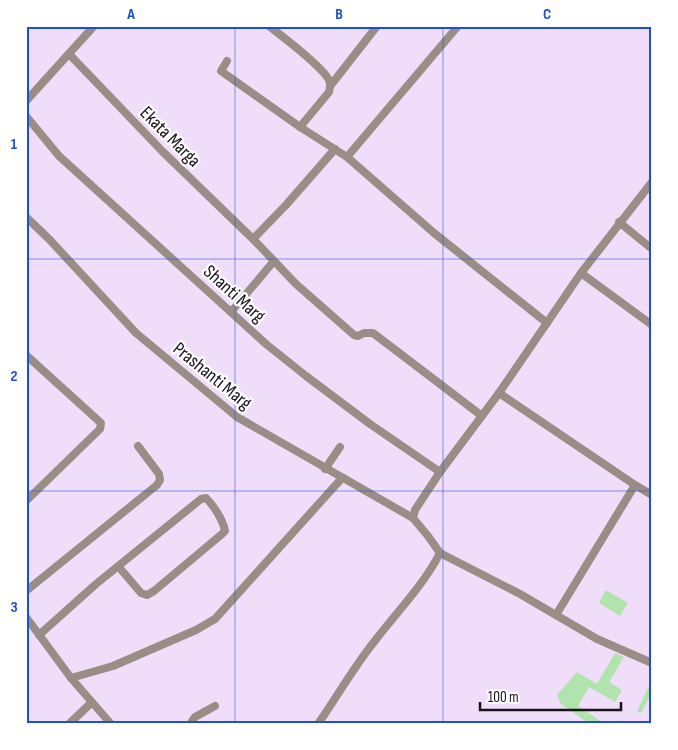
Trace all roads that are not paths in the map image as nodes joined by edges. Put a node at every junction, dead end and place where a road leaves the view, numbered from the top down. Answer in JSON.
{"nodes":[{"id":1,"x":94,"y":26,"type":"edge"},
{"id":2,"x":269,"y":26,"type":"edge"},
{"id":3,"x":377,"y":26,"type":"edge"},
{"id":4,"x":457,"y":27,"type":"edge"},
{"id":5,"x":69,"y":54,"type":"junction"},
{"id":6,"x":227,"y":61,"type":"dead end"},
{"id":7,"x":331,"y":85,"type":"junction"},
{"id":8,"x":26,"y":101,"type":"edge"},
{"id":9,"x":26,"y":116,"type":"edge"},
{"id":10,"x":300,"y":127,"type":"junction"},
{"id":11,"x":335,"y":149,"type":"junction"},
{"id":12,"x":347,"y":157,"type":"junction"},
{"id":13,"x":652,"y":182,"type":"edge"},
{"id":14,"x":26,"y":217,"type":"edge"},
{"id":15,"x":619,"y":222,"type":"junction"},
{"id":16,"x":253,"y":239,"type":"junction"},
{"id":17,"x":652,"y":248,"type":"edge"},
{"id":18,"x":274,"y":261,"type":"junction"},
{"id":19,"x":581,"y":273,"type":"junction"},
{"id":20,"x":230,"y":312,"type":"junction"},
{"id":21,"x":547,"y":322,"type":"junction"},
{"id":22,"x":652,"y":325,"type":"edge"},
{"id":23,"x":26,"y":355,"type":"edge"},
{"id":24,"x":500,"y":393,"type":"junction"},
{"id":25,"x":482,"y":416,"type":"junction"},
{"id":26,"x":138,"y":446,"type":"dead end"},
{"id":27,"x":340,"y":447,"type":"dead end"},
{"id":28,"x":325,"y":469,"type":"junction"},
{"id":29,"x":440,"y":472,"type":"junction"},
{"id":30,"x":342,"y":478,"type":"junction"},
{"id":31,"x":635,"y":485,"type":"junction"},
{"id":32,"x":652,"y":495,"type":"edge"},
{"id":33,"x":26,"y":501,"type":"edge"},
{"id":34,"x":412,"y":518,"type":"junction"},
{"id":35,"x":440,"y":553,"type":"junction"},
{"id":36,"x":118,"y":566,"type":"junction"},
{"id":37,"x":26,"y":591,"type":"edge"},
{"id":38,"x":556,"y":615,"type":"junction"},
{"id":39,"x":26,"y":617,"type":"edge"},
{"id":40,"x":39,"y":636,"type":"junction"},
{"id":41,"x":652,"y":663,"type":"edge"},
{"id":42,"x":71,"y":678,"type":"junction"},
{"id":43,"x":91,"y":703,"type":"junction"},
{"id":44,"x":215,"y":706,"type":"dead end"},
{"id":45,"x":69,"y":724,"type":"edge"},
{"id":46,"x":111,"y":724,"type":"edge"},
{"id":47,"x":190,"y":724,"type":"edge"},
{"id":48,"x":318,"y":724,"type":"edge"}],
"edges":[{"from":1,"to":5,"type":"street"},
{"from":2,"to":7,"type":"street"},
{"from":3,"to":7,"type":"street"},
{"from":4,"to":12,"type":"street"},
{"from":5,"to":8,"type":"street"},
{"from":5,"to":16,"type":"street","name":"Ekata Marga"},
{"from":6,"to":10,"type":"street"},
{"from":7,"to":10,"type":"street"},
{"from":9,"to":20,"type":"street","name":"Shanti Marg"},
{"from":10,"to":11,"type":"street"},
{"from":11,"to":12,"type":"street"},
{"from":11,"to":16,"type":"street"},
{"from":12,"to":21,"type":"street"},
{"from":13,"to":15,"type":"street"},
{"from":14,"to":28,"type":"street","name":"Prashanti Marg"},
{"from":15,"to":17,"type":"street"},
{"from":15,"to":19,"type":"street"},
{"from":16,"to":18,"type":"street","name":"Ekata Marga"},
{"from":18,"to":20,"type":"street"},
{"from":18,"to":25,"type":"street","name":"Ekata Marga"},
{"from":19,"to":21,"type":"street"},
{"from":19,"to":22,"type":"street"},
{"from":20,"to":29,"type":"street","name":"Shanti Marg"},
{"from":21,"to":24,"type":"street"},
{"from":23,"to":33,"type":"street"},
{"from":24,"to":25,"type":"street"},
{"from":24,"to":31,"type":"street"},
{"from":25,"to":29,"type":"street"},
{"from":26,"to":37,"type":"street"},
{"from":27,"to":28,"type":"street"},
{"from":28,"to":30,"type":"street","name":"Prashanti Marg"},
{"from":29,"to":34,"type":"street"},
{"from":30,"to":34,"type":"street","name":"Prashanti Marg"},
{"from":30,"to":42,"type":"street"},
{"from":31,"to":32,"type":"street"},
{"from":31,"to":38,"type":"street"},
{"from":34,"to":35,"type":"street","name":"Prashanti Marg"},
{"from":35,"to":38,"type":"street"},
{"from":35,"to":48,"type":"street"},
{"from":36,"to":36,"type":"street"},
{"from":36,"to":40,"type":"street"},
{"from":38,"to":41,"type":"street"},
{"from":39,"to":40,"type":"street"},
{"from":40,"to":42,"type":"street"},
{"from":42,"to":43,"type":"street"},
{"from":43,"to":45,"type":"street"},
{"from":43,"to":46,"type":"street"},
{"from":44,"to":47,"type":"street"}]}
